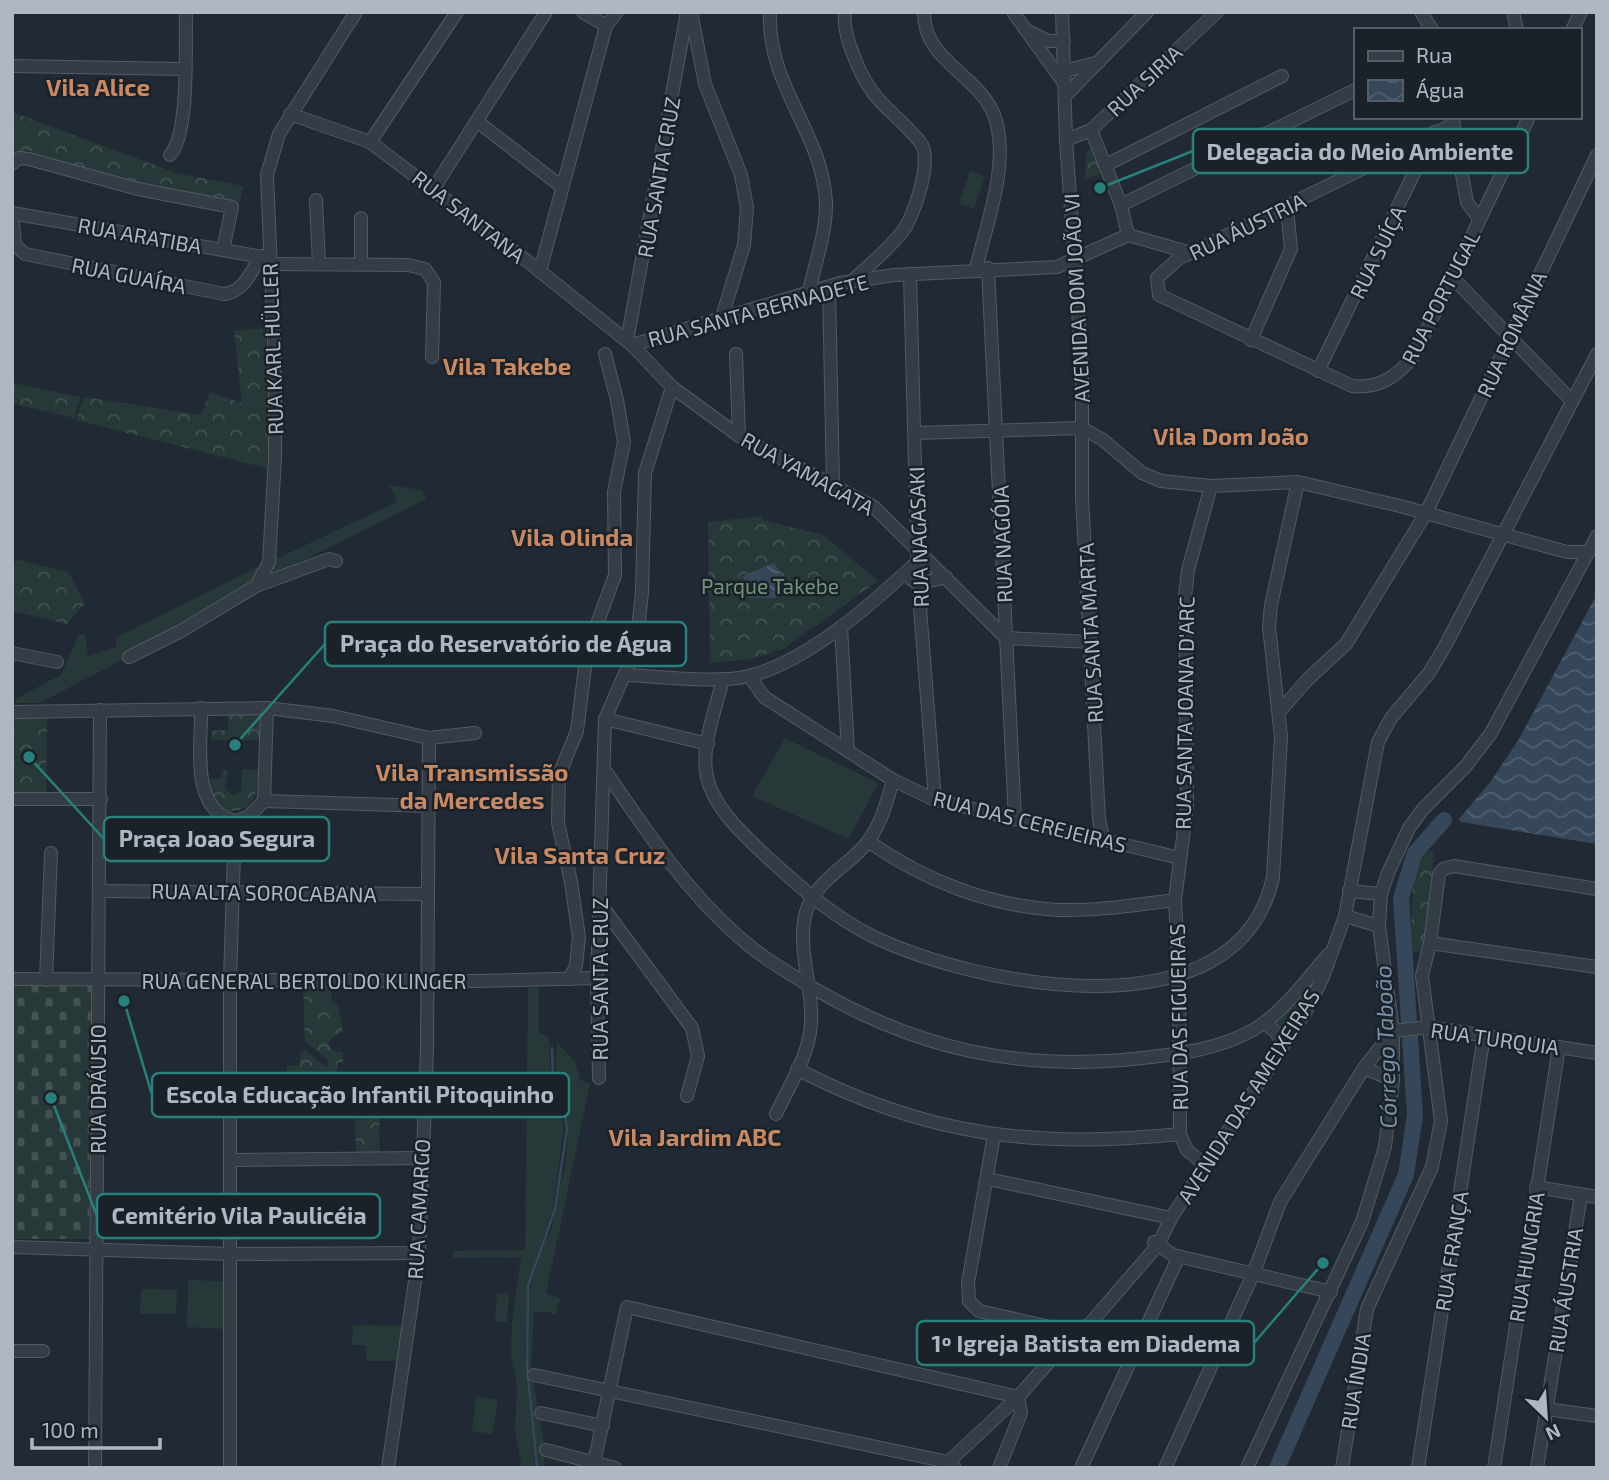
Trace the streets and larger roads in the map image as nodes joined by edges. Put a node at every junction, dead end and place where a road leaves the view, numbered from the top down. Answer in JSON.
{"nodes":[{"id":1,"x":186,"y":12,"type":"edge"},
{"id":2,"x":343,"y":12,"type":"edge"},
{"id":3,"x":356,"y":12,"type":"edge"},
{"id":4,"x":457,"y":12,"type":"edge"},
{"id":5,"x":546,"y":12,"type":"edge"},
{"id":6,"x":583,"y":12,"type":"edge"},
{"id":7,"x":618,"y":12,"type":"edge"},
{"id":8,"x":689,"y":12,"type":"edge"},
{"id":9,"x":771,"y":12,"type":"edge"},
{"id":10,"x":845,"y":12,"type":"edge"},
{"id":11,"x":924,"y":12,"type":"edge"},
{"id":12,"x":1013,"y":12,"type":"edge"},
{"id":13,"x":1062,"y":12,"type":"edge"},
{"id":14,"x":1217,"y":12,"type":"edge"},
{"id":15,"x":1421,"y":12,"type":"edge"},
{"id":16,"x":1581,"y":12,"type":"edge"},
{"id":17,"x":1143,"y":14,"type":"edge"},
{"id":18,"x":606,"y":26,"type":"junction"},
{"id":19,"x":1431,"y":28,"type":"edge"},
{"id":20,"x":1573,"y":28,"type":"edge"},
{"id":21,"x":1024,"y":29,"type":"junction"},
{"id":22,"x":342,"y":33,"type":"junction"},
{"id":23,"x":1048,"y":41,"type":"junction"},
{"id":24,"x":1064,"y":41,"type":"junction"},
{"id":25,"x":1046,"y":57,"type":"junction"},
{"id":26,"x":1100,"y":62,"type":"junction"},
{"id":27,"x":12,"y":66,"type":"edge"},
{"id":28,"x":183,"y":69,"type":"junction"},
{"id":29,"x":1283,"y":76,"type":"dead end"},
{"id":30,"x":1065,"y":84,"type":"junction"},
{"id":31,"x":1354,"y":90,"type":"edge"},
{"id":32,"x":290,"y":114,"type":"junction"},
{"id":33,"x":1528,"y":119,"type":"edge"},
{"id":34,"x":1453,"y":120,"type":"edge"},
{"id":35,"x":478,"y":122,"type":"junction"},
{"id":36,"x":1091,"y":130,"type":"junction"},
{"id":37,"x":1434,"y":132,"type":"junction"},
{"id":38,"x":1066,"y":140,"type":"junction"},
{"id":39,"x":370,"y":142,"type":"junction"},
{"id":40,"x":170,"y":155,"type":"dead end"},
{"id":41,"x":1597,"y":155,"type":"edge"},
{"id":42,"x":12,"y":164,"type":"edge"},
{"id":43,"x":1107,"y":165,"type":"junction"},
{"id":44,"x":562,"y":187,"type":"junction"},
{"id":45,"x":434,"y":188,"type":"junction"},
{"id":46,"x":316,"y":200,"type":"dead end"},
{"id":47,"x":1121,"y":205,"type":"junction"},
{"id":48,"x":1287,"y":208,"type":"junction"},
{"id":49,"x":12,"y":213,"type":"edge"},
{"id":50,"x":361,"y":218,"type":"dead end"},
{"id":51,"x":1479,"y":219,"type":"junction"},
{"id":52,"x":1128,"y":235,"type":"junction"},
{"id":53,"x":223,"y":250,"type":"junction"},
{"id":54,"x":1191,"y":253,"type":"junction"},
{"id":55,"x":1073,"y":258,"type":"junction"},
{"id":56,"x":266,"y":259,"type":"junction"},
{"id":57,"x":319,"y":264,"type":"junction"},
{"id":58,"x":361,"y":264,"type":"junction"},
{"id":59,"x":982,"y":269,"type":"junction"},
{"id":60,"x":540,"y":271,"type":"junction"},
{"id":61,"x":910,"y":274,"type":"junction"},
{"id":62,"x":1157,"y":278,"type":"joint"},
{"id":63,"x":1453,"y":278,"type":"junction"},
{"id":64,"x":851,"y":282,"type":"junction"},
{"id":65,"x":829,"y":286,"type":"junction"},
{"id":66,"x":809,"y":292,"type":"junction"},
{"id":67,"x":722,"y":317,"type":"junction"},
{"id":68,"x":1509,"y":336,"type":"junction"},
{"id":69,"x":1251,"y":340,"type":"junction"},
{"id":70,"x":630,"y":343,"type":"junction"},
{"id":71,"x":605,"y":354,"type":"dead end"},
{"id":72,"x":736,"y":354,"type":"dead end"},
{"id":73,"x":1597,"y":354,"type":"edge"},
{"id":74,"x":432,"y":357,"type":"dead end"},
{"id":75,"x":1318,"y":371,"type":"junction"},
{"id":76,"x":1590,"y":384,"type":"edge"},
{"id":77,"x":673,"y":387,"type":"junction"},
{"id":78,"x":1572,"y":401,"type":"junction"},
{"id":79,"x":1082,"y":428,"type":"junction"},
{"id":80,"x":997,"y":430,"type":"junction"},
{"id":81,"x":915,"y":433,"type":"junction"},
{"id":82,"x":739,"y":436,"type":"junction"},
{"id":83,"x":1298,"y":482,"type":"junction"},
{"id":84,"x":833,"y":485,"type":"junction"},
{"id":85,"x":1211,"y":486,"type":"junction"},
{"id":86,"x":1426,"y":513,"type":"junction"},
{"id":87,"x":1503,"y":534,"type":"junction"},
{"id":88,"x":1597,"y":536,"type":"edge"},
{"id":89,"x":1589,"y":552,"type":"junction"},
{"id":90,"x":918,"y":556,"type":"junction"},
{"id":91,"x":336,"y":561,"type":"dead end"},
{"id":92,"x":901,"y":577,"type":"junction"},
{"id":93,"x":946,"y":577,"type":"junction"},
{"id":94,"x":918,"y":582,"type":"junction"},
{"id":95,"x":256,"y":586,"type":"junction"},
{"id":96,"x":841,"y":627,"type":"junction"},
{"id":97,"x":1006,"y":638,"type":"junction"},
{"id":98,"x":1091,"y":642,"type":"junction"},
{"id":99,"x":12,"y":653,"type":"edge"},
{"id":100,"x":129,"y":657,"type":"dead end"},
{"id":101,"x":57,"y":662,"type":"dead end"},
{"id":102,"x":625,"y":675,"type":"junction"},
{"id":103,"x":749,"y":676,"type":"junction"},
{"id":104,"x":723,"y":679,"type":"junction"},
{"id":105,"x":201,"y":708,"type":"junction"},
{"id":106,"x":267,"y":708,"type":"junction"},
{"id":107,"x":100,"y":710,"type":"junction"},
{"id":108,"x":1280,"y":711,"type":"junction"},
{"id":109,"x":12,"y":712,"type":"edge"},
{"id":110,"x":605,"y":719,"type":"junction"},
{"id":111,"x":475,"y":733,"type":"dead end"},
{"id":112,"x":429,"y":738,"type":"junction"},
{"id":113,"x":708,"y":744,"type":"junction"},
{"id":114,"x":848,"y":751,"type":"junction"},
{"id":115,"x":604,"y":769,"type":"junction"},
{"id":116,"x":893,"y":780,"type":"junction"},
{"id":117,"x":12,"y":799,"type":"edge"},
{"id":118,"x":101,"y":799,"type":"junction"},
{"id":119,"x":935,"y":800,"type":"junction"},
{"id":120,"x":264,"y":801,"type":"junction"},
{"id":121,"x":429,"y":806,"type":"junction"},
{"id":122,"x":1015,"y":819,"type":"junction"},
{"id":123,"x":235,"y":821,"type":"junction"},
{"id":124,"x":1103,"y":838,"type":"junction"},
{"id":125,"x":868,"y":841,"type":"junction"},
{"id":126,"x":51,"y":853,"type":"dead end"},
{"id":127,"x":1180,"y":858,"type":"junction"},
{"id":128,"x":1597,"y":889,"type":"edge"},
{"id":129,"x":100,"y":891,"type":"junction"},
{"id":130,"x":232,"y":891,"type":"junction"},
{"id":131,"x":1349,"y":891,"type":"junction"},
{"id":132,"x":428,"y":894,"type":"junction"},
{"id":133,"x":1381,"y":894,"type":"junction"},
{"id":134,"x":812,"y":898,"type":"junction"},
{"id":135,"x":1175,"y":900,"type":"junction"},
{"id":136,"x":599,"y":902,"type":"junction"},
{"id":137,"x":1345,"y":916,"type":"junction"},
{"id":138,"x":1379,"y":926,"type":"junction"},
{"id":139,"x":1430,"y":943,"type":"junction"},
{"id":140,"x":1335,"y":947,"type":"junction"},
{"id":141,"x":1597,"y":967,"type":"edge"},
{"id":142,"x":1179,"y":976,"type":"junction"},
{"id":143,"x":597,"y":978,"type":"junction"},
{"id":144,"x":12,"y":979,"type":"edge"},
{"id":145,"x":46,"y":979,"type":"junction"},
{"id":146,"x":98,"y":979,"type":"junction"},
{"id":147,"x":569,"y":979,"type":"junction"},
{"id":148,"x":230,"y":980,"type":"junction"},
{"id":149,"x":427,"y":980,"type":"junction"},
{"id":150,"x":807,"y":984,"type":"junction"},
{"id":151,"x":1264,"y":1023,"type":"junction"},
{"id":152,"x":1426,"y":1027,"type":"junction"},
{"id":153,"x":1395,"y":1031,"type":"junction"},
{"id":154,"x":1484,"y":1035,"type":"junction"},
{"id":155,"x":1283,"y":1046,"type":"junction"},
{"id":156,"x":1559,"y":1047,"type":"junction"},
{"id":157,"x":1597,"y":1053,"type":"edge"},
{"id":158,"x":1178,"y":1054,"type":"junction"},
{"id":159,"x":1364,"y":1068,"type":"junction"},
{"id":160,"x":797,"y":1069,"type":"junction"},
{"id":161,"x":599,"y":1079,"type":"dead end"},
{"id":162,"x":1393,"y":1080,"type":"junction"},
{"id":163,"x":687,"y":1096,"type":"dead end"},
{"id":164,"x":776,"y":1114,"type":"dead end"},
{"id":165,"x":1180,"y":1134,"type":"junction"},
{"id":166,"x":994,"y":1135,"type":"junction"},
{"id":167,"x":422,"y":1158,"type":"junction"},
{"id":168,"x":232,"y":1160,"type":"junction"},
{"id":169,"x":1206,"y":1166,"type":"junction"},
{"id":170,"x":988,"y":1179,"type":"junction"},
{"id":171,"x":1536,"y":1187,"type":"junction"},
{"id":172,"x":1581,"y":1195,"type":"junction"},
{"id":173,"x":1597,"y":1197,"type":"edge"},
{"id":174,"x":1171,"y":1219,"type":"junction"},
{"id":175,"x":1157,"y":1241,"type":"junction"},
{"id":176,"x":12,"y":1247,"type":"edge"},
{"id":177,"x":95,"y":1247,"type":"junction"},
{"id":178,"x":419,"y":1252,"type":"junction"},
{"id":179,"x":232,"y":1254,"type":"junction"},
{"id":180,"x":1179,"y":1256,"type":"junction"},
{"id":181,"x":1254,"y":1272,"type":"junction"},
{"id":182,"x":1331,"y":1292,"type":"junction"},
{"id":183,"x":1078,"y":1333,"type":"junction"},
{"id":184,"x":43,"y":1351,"type":"dead end"},
{"id":185,"x":12,"y":1352,"type":"edge"},
{"id":186,"x":534,"y":1375,"type":"dead end"},
{"id":187,"x":610,"y":1390,"type":"junction"},
{"id":188,"x":1018,"y":1397,"type":"junction"},
{"id":189,"x":1546,"y":1409,"type":"junction"},
{"id":190,"x":541,"y":1413,"type":"dead end"},
{"id":191,"x":1597,"y":1416,"type":"edge"},
{"id":192,"x":603,"y":1426,"type":"junction"},
{"id":193,"x":546,"y":1450,"type":"dead end"},
{"id":194,"x":594,"y":1465,"type":"edge"},
{"id":195,"x":949,"y":1466,"type":"edge"},
{"id":196,"x":95,"y":1468,"type":"edge"},
{"id":197,"x":230,"y":1468,"type":"edge"},
{"id":198,"x":388,"y":1468,"type":"edge"},
{"id":199,"x":615,"y":1468,"type":"edge"},
{"id":200,"x":999,"y":1468,"type":"edge"},
{"id":201,"x":1081,"y":1468,"type":"edge"},
{"id":202,"x":1165,"y":1468,"type":"edge"},
{"id":203,"x":1247,"y":1468,"type":"edge"},
{"id":204,"x":1342,"y":1468,"type":"edge"},
{"id":205,"x":1419,"y":1468,"type":"edge"},
{"id":206,"x":1494,"y":1468,"type":"edge"},
{"id":207,"x":1537,"y":1468,"type":"edge"}],
"edges":[{"from":1,"to":28,"type":"street"},
{"from":2,"to":22,"type":"street"},
{"from":3,"to":22,"type":"street","name":"RUA KARL HÜLLER"},
{"from":4,"to":39,"type":"street"},
{"from":5,"to":35,"type":"street"},
{"from":6,"to":18,"type":"street"},
{"from":7,"to":18,"type":"street"},
{"from":8,"to":67,"type":"street"},
{"from":8,"to":70,"type":"street","name":"RUA SANTA CRUZ"},
{"from":9,"to":66,"type":"street"},
{"from":10,"to":64,"type":"street"},
{"from":11,"to":59,"type":"street","name":"RUA NAGÓIA"},
{"from":12,"to":21,"type":"street"},
{"from":13,"to":24,"type":"street","name":"AVENIDA DOM JOÃO VI"},
{"from":14,"to":36,"type":"street","name":"RUA SIRIA"},
{"from":15,"to":19,"type":"street"},
{"from":16,"to":20,"type":"street"},
{"from":17,"to":26,"type":"street"},
{"from":18,"to":44,"type":"street"},
{"from":21,"to":23,"type":"street"},
{"from":21,"to":25,"type":"street"},
{"from":22,"to":32,"type":"street","name":"RUA KARL HÜLLER"},
{"from":23,"to":24,"type":"street"},
{"from":23,"to":25,"type":"street"},
{"from":24,"to":30,"type":"street","name":"AVENIDA DOM JOÃO VI"},
{"from":25,"to":30,"type":"street"},
{"from":26,"to":30,"type":"street"},
{"from":26,"to":30,"type":"street"},
{"from":27,"to":28,"type":"street"},
{"from":28,"to":40,"type":"street"},
{"from":29,"to":43,"type":"street"},
{"from":30,"to":38,"type":"street","name":"AVENIDA DOM JOÃO VI"},
{"from":31,"to":47,"type":"street"},
{"from":32,"to":39,"type":"street","name":"RUA SANTANA"},
{"from":32,"to":56,"type":"street","name":"RUA KARL HÜLLER"},
{"from":33,"to":51,"type":"street","name":"RUA PORTUGAL"},
{"from":34,"to":37,"type":"street","name":"RUA ÁUSTRIA"},
{"from":34,"to":51,"type":"street"},
{"from":35,"to":44,"type":"street"},
{"from":35,"to":45,"type":"street"},
{"from":36,"to":38,"type":"street","name":"RUA SIRIA"},
{"from":36,"to":43,"type":"street"},
{"from":37,"to":48,"type":"street","name":"RUA ÁUSTRIA"},
{"from":37,"to":75,"type":"street","name":"RUA SUÍÇA"},
{"from":38,"to":55,"type":"street","name":"AVENIDA DOM JOÃO VI"},
{"from":39,"to":45,"type":"street","name":"RUA SANTANA"},
{"from":41,"to":68,"type":"street","name":"RUA ROMÂNIA"},
{"from":42,"to":53,"type":"street"},
{"from":43,"to":47,"type":"street"},
{"from":44,"to":60,"type":"street"},
{"from":45,"to":60,"type":"street","name":"RUA SANTANA"},
{"from":46,"to":57,"type":"street"},
{"from":47,"to":52,"type":"street"},
{"from":48,"to":54,"type":"street","name":"RUA ÁUSTRIA"},
{"from":48,"to":69,"type":"street"},
{"from":49,"to":53,"type":"street","name":"RUA ARATIBA"},
{"from":49,"to":56,"type":"street","name":"RUA GUAÍRA"},
{"from":50,"to":58,"type":"street"},
{"from":51,"to":63,"type":"street","name":"RUA PORTUGAL"},
{"from":52,"to":54,"type":"street"},
{"from":52,"to":55,"type":"street","name":"RUA SANTA BERNADETE"},
{"from":53,"to":56,"type":"street","name":"RUA ARATIBA"},
{"from":54,"to":62,"type":"street","name":"RUA ÁUSTRIA"},
{"from":55,"to":59,"type":"street","name":"RUA SANTA BERNADETE"},
{"from":55,"to":79,"type":"street","name":"AVENIDA DOM JOÃO VI"},
{"from":56,"to":57,"type":"street","name":"RUA ARATIBA"},
{"from":56,"to":95,"type":"street","name":"RUA KARL HÜLLER"},
{"from":57,"to":58,"type":"street","name":"RUA ARATIBA"},
{"from":58,"to":74,"type":"street","name":"RUA ARATIBA"},
{"from":59,"to":61,"type":"street","name":"RUA SANTA BERNADETE"},
{"from":59,"to":80,"type":"street","name":"RUA NAGÓIA"},
{"from":60,"to":70,"type":"street","name":"RUA SANTANA"},
{"from":61,"to":64,"type":"street","name":"RUA SANTA BERNADETE"},
{"from":61,"to":81,"type":"street","name":"RUA NAGASAKI"},
{"from":62,"to":69,"type":"street","name":"RUA PORTUGAL"},
{"from":63,"to":68,"type":"street"},
{"from":63,"to":75,"type":"street","name":"RUA PORTUGAL"},
{"from":64,"to":65,"type":"street","name":"RUA SANTA BERNADETE"},
{"from":65,"to":66,"type":"street","name":"RUA SANTA BERNADETE"},
{"from":65,"to":84,"type":"street"},
{"from":66,"to":67,"type":"street","name":"RUA SANTA BERNADETE"},
{"from":67,"to":70,"type":"street","name":"RUA SANTA BERNADETE"},
{"from":68,"to":78,"type":"street"},
{"from":68,"to":86,"type":"street","name":"RUA ROMÂNIA"},
{"from":69,"to":75,"type":"street","name":"RUA PORTUGAL"},
{"from":70,"to":77,"type":"street","name":"RUA YAMAGATA"},
{"from":71,"to":147,"type":"street"},
{"from":72,"to":82,"type":"street"},
{"from":73,"to":76,"type":"street","name":"AVENIDA DAS AMEIXEIRAS"},
{"from":76,"to":78,"type":"street","name":"AVENIDA DAS AMEIXEIRAS"},
{"from":77,"to":82,"type":"street","name":"RUA YAMAGATA"},
{"from":77,"to":102,"type":"street","name":"RUA SANTA CRUZ"},
{"from":78,"to":87,"type":"street","name":"AVENIDA DAS AMEIXEIRAS"},
{"from":79,"to":80,"type":"street"},
{"from":79,"to":85,"type":"street","name":"AVENIDA DOM JOÃO VI"},
{"from":79,"to":98,"type":"street","name":"RUA SANTA MARTA"},
{"from":80,"to":81,"type":"street"},
{"from":80,"to":97,"type":"street","name":"RUA NAGÓIA"},
{"from":81,"to":90,"type":"street","name":"RUA NAGASAKI"},
{"from":82,"to":84,"type":"street","name":"RUA YAMAGATA"},
{"from":83,"to":85,"type":"street","name":"AVENIDA DOM JOÃO VI"},
{"from":83,"to":86,"type":"street","name":"AVENIDA DOM JOÃO VI"},
{"from":83,"to":108,"type":"street"},
{"from":84,"to":90,"type":"street","name":"RUA YAMAGATA"},
{"from":85,"to":127,"type":"street","name":"RUA SANTA JOANA D'ARC"},
{"from":86,"to":87,"type":"street","name":"AVENIDA DOM JOÃO VI"},
{"from":86,"to":108,"type":"street","name":"RUA ROMÂNIA"},
{"from":87,"to":89,"type":"street","name":"AVENIDA DOM JOÃO VI"},
{"from":87,"to":131,"type":"street","name":"AVENIDA DAS AMEIXEIRAS"},
{"from":88,"to":89,"type":"street"},
{"from":89,"to":133,"type":"street"},
{"from":90,"to":92,"type":"street"},
{"from":90,"to":93,"type":"street","name":"RUA YAMAGATA"},
{"from":90,"to":94,"type":"street","name":"RUA NAGASAKI"},
{"from":91,"to":95,"type":"street"},
{"from":92,"to":94,"type":"street"},
{"from":92,"to":96,"type":"street"},
{"from":93,"to":94,"type":"street"},
{"from":93,"to":97,"type":"street","name":"RUA YAMAGATA"},
{"from":94,"to":119,"type":"street","name":"RUA NAGASAKI"},
{"from":95,"to":100,"type":"street"},
{"from":96,"to":103,"type":"street"},
{"from":96,"to":114,"type":"street"},
{"from":97,"to":98,"type":"street"},
{"from":97,"to":122,"type":"street","name":"RUA NAGÓIA"},
{"from":98,"to":124,"type":"street","name":"RUA SANTA MARTA"},
{"from":99,"to":101,"type":"street"},
{"from":102,"to":104,"type":"street"},
{"from":102,"to":110,"type":"street","name":"RUA SANTA CRUZ"},
{"from":103,"to":104,"type":"street"},
{"from":103,"to":114,"type":"street","name":"RUA DAS CEREJEIRAS"},
{"from":104,"to":113,"type":"street"},
{"from":105,"to":106,"type":"street"},
{"from":105,"to":107,"type":"street"},
{"from":105,"to":123,"type":"street"},
{"from":106,"to":112,"type":"street"},
{"from":106,"to":120,"type":"street"},
{"from":107,"to":109,"type":"street"},
{"from":107,"to":118,"type":"street","name":"RUA DRÁUSIO"},
{"from":108,"to":142,"type":"street"},
{"from":110,"to":113,"type":"street"},
{"from":110,"to":115,"type":"street","name":"RUA SANTA CRUZ"},
{"from":111,"to":112,"type":"street"},
{"from":112,"to":121,"type":"street","name":"RUA CAMARGO"},
{"from":113,"to":134,"type":"street"},
{"from":114,"to":116,"type":"street","name":"RUA DAS CEREJEIRAS"},
{"from":115,"to":136,"type":"street","name":"RUA SANTA CRUZ"},
{"from":115,"to":150,"type":"street"},
{"from":116,"to":119,"type":"street","name":"RUA DAS CEREJEIRAS"},
{"from":116,"to":125,"type":"street"},
{"from":117,"to":118,"type":"street"},
{"from":118,"to":129,"type":"street","name":"RUA DRÁUSIO"},
{"from":119,"to":122,"type":"street","name":"RUA DAS CEREJEIRAS"},
{"from":120,"to":121,"type":"street"},
{"from":120,"to":123,"type":"street"},
{"from":121,"to":132,"type":"street","name":"RUA CAMARGO"},
{"from":122,"to":124,"type":"street","name":"RUA DAS CEREJEIRAS"},
{"from":123,"to":130,"type":"street"},
{"from":124,"to":127,"type":"street","name":"RUA DAS CEREJEIRAS"},
{"from":125,"to":134,"type":"street"},
{"from":125,"to":135,"type":"street"},
{"from":126,"to":145,"type":"street"},
{"from":127,"to":135,"type":"street","name":"RUA DAS FIGUEIRAS"},
{"from":128,"to":139,"type":"street","name":"RUA ÍNDIA"},
{"from":129,"to":130,"type":"street","name":"RUA ALTA SOROCABANA"},
{"from":129,"to":146,"type":"street","name":"RUA DRÁUSIO"},
{"from":130,"to":132,"type":"street","name":"RUA ALTA SOROCABANA"},
{"from":130,"to":148,"type":"street"},
{"from":131,"to":133,"type":"street"},
{"from":131,"to":137,"type":"street","name":"AVENIDA DAS AMEIXEIRAS"},
{"from":132,"to":149,"type":"street","name":"RUA CAMARGO"},
{"from":133,"to":138,"type":"street"},
{"from":134,"to":142,"type":"street"},
{"from":134,"to":150,"type":"street"},
{"from":135,"to":142,"type":"street","name":"RUA DAS FIGUEIRAS"},
{"from":136,"to":143,"type":"street","name":"RUA SANTA CRUZ"},
{"from":136,"to":163,"type":"street"},
{"from":137,"to":138,"type":"street"},
{"from":137,"to":140,"type":"street","name":"AVENIDA DAS AMEIXEIRAS"},
{"from":138,"to":153,"type":"street"},
{"from":139,"to":141,"type":"street"},
{"from":139,"to":152,"type":"street","name":"RUA ÍNDIA"},
{"from":140,"to":151,"type":"street"},
{"from":140,"to":155,"type":"street","name":"AVENIDA DAS AMEIXEIRAS"},
{"from":142,"to":158,"type":"street","name":"RUA DAS FIGUEIRAS"},
{"from":143,"to":147,"type":"street","name":"RUA GENERAL BERTOLDO KLINGER"},
{"from":143,"to":161,"type":"street","name":"RUA SANTA CRUZ"},
{"from":144,"to":145,"type":"street","name":"RUA GENERAL BERTOLDO KLINGER"},
{"from":145,"to":146,"type":"street","name":"RUA GENERAL BERTOLDO KLINGER"},
{"from":146,"to":148,"type":"street","name":"RUA GENERAL BERTOLDO KLINGER"},
{"from":146,"to":177,"type":"street","name":"RUA DRÁUSIO"},
{"from":147,"to":149,"type":"street","name":"RUA GENERAL BERTOLDO KLINGER"},
{"from":148,"to":149,"type":"street","name":"RUA GENERAL BERTOLDO KLINGER"},
{"from":148,"to":168,"type":"street"},
{"from":149,"to":167,"type":"street","name":"RUA CAMARGO"},
{"from":150,"to":158,"type":"street"},
{"from":150,"to":160,"type":"street"},
{"from":151,"to":155,"type":"street"},
{"from":151,"to":158,"type":"street"},
{"from":152,"to":153,"type":"street","name":"RUA TURQUIA"},
{"from":152,"to":154,"type":"street","name":"RUA TURQUIA"},
{"from":152,"to":204,"type":"street","name":"RUA ÍNDIA"},
{"from":153,"to":159,"type":"street"},
{"from":153,"to":162,"type":"street"},
{"from":154,"to":156,"type":"street","name":"RUA TURQUIA"},
{"from":154,"to":205,"type":"street","name":"RUA FRANÇA"},
{"from":155,"to":169,"type":"street","name":"AVENIDA DAS AMEIXEIRAS"},
{"from":156,"to":157,"type":"street","name":"RUA TURQUIA"},
{"from":156,"to":171,"type":"street","name":"RUA HUNGRIA"},
{"from":158,"to":165,"type":"street","name":"RUA DAS FIGUEIRAS"},
{"from":159,"to":162,"type":"street"},
{"from":159,"to":181,"type":"street"},
{"from":160,"to":164,"type":"street"},
{"from":160,"to":166,"type":"street"},
{"from":162,"to":182,"type":"street"},
{"from":165,"to":166,"type":"street"},
{"from":165,"to":169,"type":"street","name":"RUA DAS FIGUEIRAS"},
{"from":166,"to":170,"type":"street"},
{"from":167,"to":168,"type":"street"},
{"from":167,"to":178,"type":"street","name":"RUA CAMARGO"},
{"from":168,"to":179,"type":"street"},
{"from":169,"to":174,"type":"street","name":"AVENIDA DAS AMEIXEIRAS"},
{"from":170,"to":174,"type":"street"},
{"from":170,"to":183,"type":"street"},
{"from":171,"to":172,"type":"street"},
{"from":171,"to":206,"type":"street","name":"RUA HUNGRIA"},
{"from":172,"to":173,"type":"street"},
{"from":172,"to":189,"type":"street","name":"RUA ÁUSTRIA"},
{"from":174,"to":175,"type":"street","name":"AVENIDA DAS AMEIXEIRAS"},
{"from":175,"to":180,"type":"street"},
{"from":175,"to":183,"type":"street","name":"AVENIDA DAS AMEIXEIRAS"},
{"from":176,"to":177,"type":"street"},
{"from":177,"to":179,"type":"street"},
{"from":177,"to":196,"type":"street","name":"RUA DRÁUSIO"},
{"from":178,"to":179,"type":"street"},
{"from":178,"to":198,"type":"street","name":"RUA CAMARGO"},
{"from":179,"to":197,"type":"street"},
{"from":180,"to":181,"type":"street"},
{"from":180,"to":201,"type":"street"},
{"from":181,"to":182,"type":"street"},
{"from":181,"to":202,"type":"street"},
{"from":182,"to":203,"type":"street"},
{"from":183,"to":188,"type":"street","name":"AVENIDA DAS AMEIXEIRAS"},
{"from":184,"to":185,"type":"street"},
{"from":186,"to":187,"type":"street"},
{"from":187,"to":188,"type":"street"},
{"from":187,"to":192,"type":"street"},
{"from":187,"to":195,"type":"street"},
{"from":188,"to":195,"type":"street","name":"AVENIDA DAS AMEIXEIRAS"},
{"from":188,"to":200,"type":"street"},
{"from":189,"to":191,"type":"street"},
{"from":189,"to":207,"type":"street","name":"RUA ÁUSTRIA"},
{"from":190,"to":192,"type":"street"},
{"from":192,"to":194,"type":"street"},
{"from":193,"to":194,"type":"street"},
{"from":194,"to":199,"type":"street"}]}
